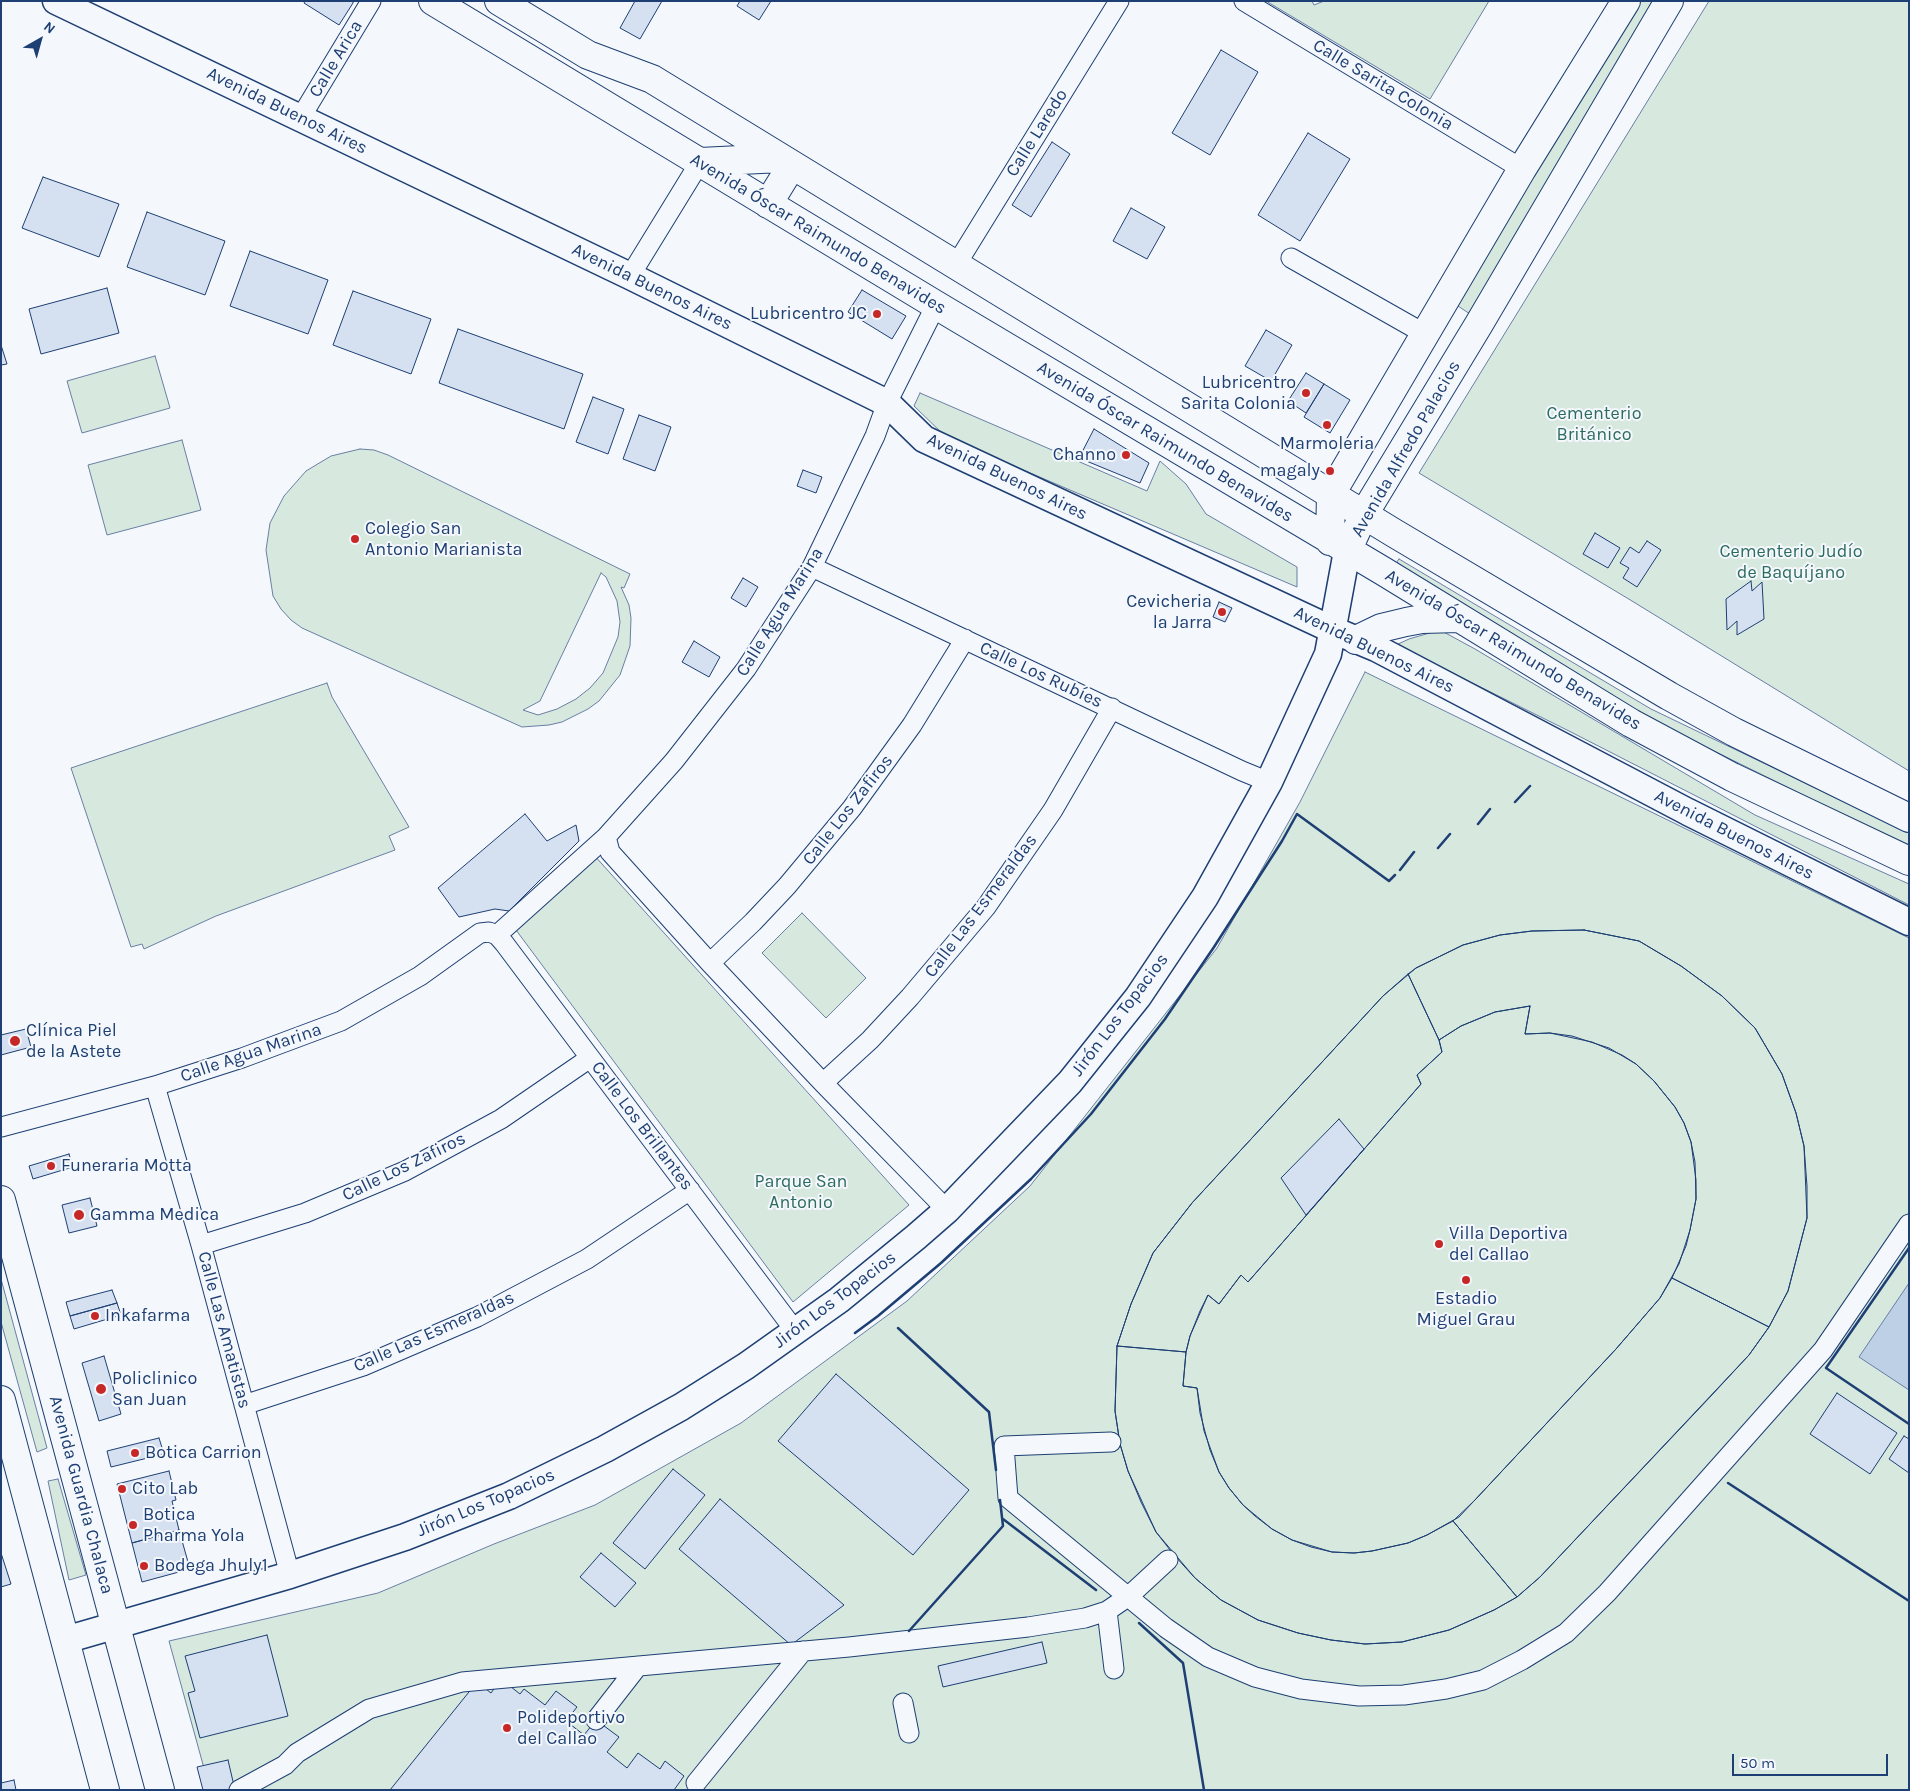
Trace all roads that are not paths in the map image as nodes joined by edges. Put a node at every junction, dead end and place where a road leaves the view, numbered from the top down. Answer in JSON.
{"nodes":[{"id":1,"x":56,"y":1,"type":"edge"},
{"id":2,"x":371,"y":1,"type":"edge"},
{"id":3,"x":433,"y":1,"type":"edge"},
{"id":4,"x":499,"y":1,"type":"edge"},
{"id":5,"x":1119,"y":1,"type":"edge"},
{"id":6,"x":1244,"y":1,"type":"edge"},
{"id":7,"x":1626,"y":1,"type":"edge"},
{"id":8,"x":1669,"y":1,"type":"edge"},
{"id":9,"x":300,"y":117,"type":"junction"},
{"id":10,"x":786,"y":161,"type":"junction"},
{"id":11,"x":700,"y":162,"type":"junction"},
{"id":12,"x":1522,"y":170,"type":"junction"},
{"id":13,"x":768,"y":204,"type":"junction"},
{"id":14,"x":1291,"y":258,"type":"dead end"},
{"id":15,"x":956,"y":265,"type":"junction"},
{"id":16,"x":630,"y":276,"type":"junction"},
{"id":17,"x":936,"y":305,"type":"junction"},
{"id":18,"x":1429,"y":327,"type":"junction"},
{"id":19,"x":1468,"y":342,"type":"junction"},
{"id":20,"x":887,"y":403,"type":"junction"},
{"id":21,"x":1331,"y":494,"type":"junction"},
{"id":22,"x":1364,"y":514,"type":"junction"},
{"id":23,"x":1339,"y":546,"type":"junction"},
{"id":24,"x":812,"y":567,"type":"junction"},
{"id":25,"x":1459,"y":618,"type":"junction"},
{"id":26,"x":1345,"y":635,"type":"junction"},
{"id":27,"x":965,"y":639,"type":"junction"},
{"id":28,"x":1112,"y":708,"type":"junction"},
{"id":29,"x":1269,"y":782,"type":"junction"},
{"id":30,"x":1909,"y":818,"type":"edge"},
{"id":31,"x":606,"y":837,"type":"junction"},
{"id":32,"x":1909,"y":861,"type":"edge"},
{"id":33,"x":1909,"y":922,"type":"edge"},
{"id":34,"x":489,"y":934,"type":"junction"},
{"id":35,"x":710,"y":963,"type":"junction"},
{"id":36,"x":590,"y":1058,"type":"junction"},
{"id":37,"x":823,"y":1083,"type":"junction"},
{"id":38,"x":155,"y":1086,"type":"junction"},
{"id":39,"x":1,"y":1127,"type":"edge"},
{"id":40,"x":690,"y":1190,"type":"junction"},
{"id":41,"x":1,"y":1200,"type":"edge"},
{"id":42,"x":947,"y":1210,"type":"junction"},
{"id":43,"x":1909,"y":1224,"type":"edge"},
{"id":44,"x":201,"y":1245,"type":"junction"},
{"id":45,"x":796,"y":1332,"type":"junction"},
{"id":46,"x":1,"y":1400,"type":"edge"},
{"id":47,"x":244,"y":1405,"type":"junction"},
{"id":48,"x":1111,"y":1442,"type":"dead end"},
{"id":49,"x":1168,"y":1560,"type":"dead end"},
{"id":50,"x":290,"y":1574,"type":"junction"},
{"id":51,"x":1129,"y":1596,"type":"junction"},
{"id":52,"x":1107,"y":1612,"type":"junction"},
{"id":53,"x":116,"y":1626,"type":"junction"},
{"id":54,"x":65,"y":1640,"type":"junction"},
{"id":55,"x":803,"y":1651,"type":"junction"},
{"id":56,"x":638,"y":1666,"type":"junction"},
{"id":57,"x":1114,"y":1669,"type":"dead end"},
{"id":58,"x":903,"y":1703,"type":"dead end"},
{"id":59,"x":596,"y":1720,"type":"dead end"},
{"id":60,"x":909,"y":1733,"type":"dead end"},
{"id":61,"x":696,"y":1782,"type":"dead end"},
{"id":62,"x":105,"y":1790,"type":"edge"},
{"id":63,"x":160,"y":1790,"type":"edge"},
{"id":64,"x":239,"y":1790,"type":"edge"}],
"edges":[{"from":1,"to":9,"type":"main road","name":"Avenida Buenos Aires"},
{"from":2,"to":9,"type":"street","name":"Calle Arica"},
{"from":3,"to":11,"type":"main road","name":"Avenida Óscar Raimundo Benavides"},
{"from":4,"to":10,"type":"main road"},
{"from":5,"to":15,"type":"street","name":"Calle Laredo"},
{"from":6,"to":12,"type":"street","name":"Calle Sarita Colonia"},
{"from":7,"to":12,"type":"main road","name":"Avenida Alfredo Palacios"},
{"from":8,"to":19,"type":"main road","name":"Avenida Alfredo Palacios"},
{"from":9,"to":16,"type":"main road","name":"Avenida Buenos Aires"},
{"from":10,"to":11,"type":"main road"},
{"from":10,"to":13,"type":"main road"},
{"from":10,"to":15,"type":"main road"},
{"from":11,"to":13,"type":"main road","name":"Avenida Óscar Raimundo Benavides"},
{"from":11,"to":16,"type":"street"},
{"from":12,"to":18,"type":"main road","name":"Avenida Alfredo Palacios"},
{"from":13,"to":17,"type":"main road","name":"Avenida Óscar Raimundo Benavides"},
{"from":14,"to":18,"type":"street"},
{"from":15,"to":21,"type":"main road"},
{"from":16,"to":20,"type":"main road","name":"Avenida Buenos Aires"},
{"from":17,"to":20,"type":"street","name":"Calle Agua Marina"},
{"from":17,"to":23,"type":"main road","name":"Avenida Óscar Raimundo Benavides"},
{"from":18,"to":19,"type":"main road"},
{"from":18,"to":21,"type":"main road","name":"Avenida Alfredo Palacios"},
{"from":19,"to":22,"type":"main road","name":"Avenida Alfredo Palacios"},
{"from":20,"to":24,"type":"street","name":"Calle Agua Marina"},
{"from":20,"to":26,"type":"main road","name":"Avenida Buenos Aires"},
{"from":21,"to":22,"type":"main road"},
{"from":21,"to":23,"type":"main road","name":"Avenida Alfredo Palacios"},
{"from":22,"to":23,"type":"main road","name":"Avenida Alfredo Palacios"},
{"from":22,"to":30,"type":"main road"},
{"from":23,"to":25,"type":"main road","name":"Avenida Óscar Raimundo Benavides"},
{"from":23,"to":26,"type":"main road","name":"Avenida Alfredo Palacios"},
{"from":24,"to":27,"type":"street","name":"Calle Los Rubíes"},
{"from":24,"to":31,"type":"street","name":"Calle Agua Marina"},
{"from":25,"to":26,"type":"main road"},
{"from":25,"to":32,"type":"main road","name":"Avenida Óscar Raimundo Benavides"},
{"from":26,"to":29,"type":"main road","name":"Jirón Los Topacios"},
{"from":26,"to":33,"type":"main road","name":"Avenida Buenos Aires"},
{"from":27,"to":28,"type":"street","name":"Calle Los Rubíes"},
{"from":27,"to":35,"type":"street","name":"Calle Los Zafiros"},
{"from":28,"to":29,"type":"street","name":"Calle Los Rubíes"},
{"from":28,"to":37,"type":"street","name":"Calle Las Esmeraldas"},
{"from":29,"to":42,"type":"main road","name":"Jirón Los Topacios"},
{"from":31,"to":34,"type":"street","name":"Calle Agua Marina"},
{"from":31,"to":35,"type":"street"},
{"from":34,"to":36,"type":"street","name":"Calle Los Brillantes"},
{"from":34,"to":38,"type":"street","name":"Calle Agua Marina"},
{"from":35,"to":37,"type":"street"},
{"from":36,"to":40,"type":"street","name":"Calle Los Brillantes"},
{"from":36,"to":44,"type":"street","name":"Calle Los Zafiros"},
{"from":37,"to":42,"type":"street"},
{"from":38,"to":39,"type":"street","name":"Calle Agua Marina"},
{"from":38,"to":44,"type":"street","name":"Calle Las Amatistas"},
{"from":40,"to":45,"type":"street","name":"Calle Los Brillantes"},
{"from":40,"to":47,"type":"street","name":"Calle Las Esmeraldas"},
{"from":41,"to":53,"type":"main road","name":"Avenida Guardia Chalaca"},
{"from":42,"to":45,"type":"main road","name":"Jirón Los Topacios"},
{"from":43,"to":51,"type":"street"},
{"from":44,"to":47,"type":"street","name":"Calle Las Amatistas"},
{"from":45,"to":50,"type":"main road","name":"Jirón Los Topacios"},
{"from":46,"to":54,"type":"main road"},
{"from":47,"to":50,"type":"street","name":"Calle Las Amatistas"},
{"from":48,"to":51,"type":"street"},
{"from":49,"to":51,"type":"street"},
{"from":50,"to":53,"type":"main road","name":"Jirón Los Topacios"},
{"from":51,"to":52,"type":"street"},
{"from":52,"to":55,"type":"street"},
{"from":52,"to":57,"type":"street"},
{"from":53,"to":54,"type":"main road","name":"Jirón Los Topacios"},
{"from":53,"to":63,"type":"main road","name":"Avenida Guardia Chalaca"},
{"from":54,"to":62,"type":"main road"},
{"from":55,"to":56,"type":"street"},
{"from":55,"to":61,"type":"street"},
{"from":56,"to":59,"type":"street"},
{"from":56,"to":64,"type":"street"},
{"from":58,"to":60,"type":"street"}]}
